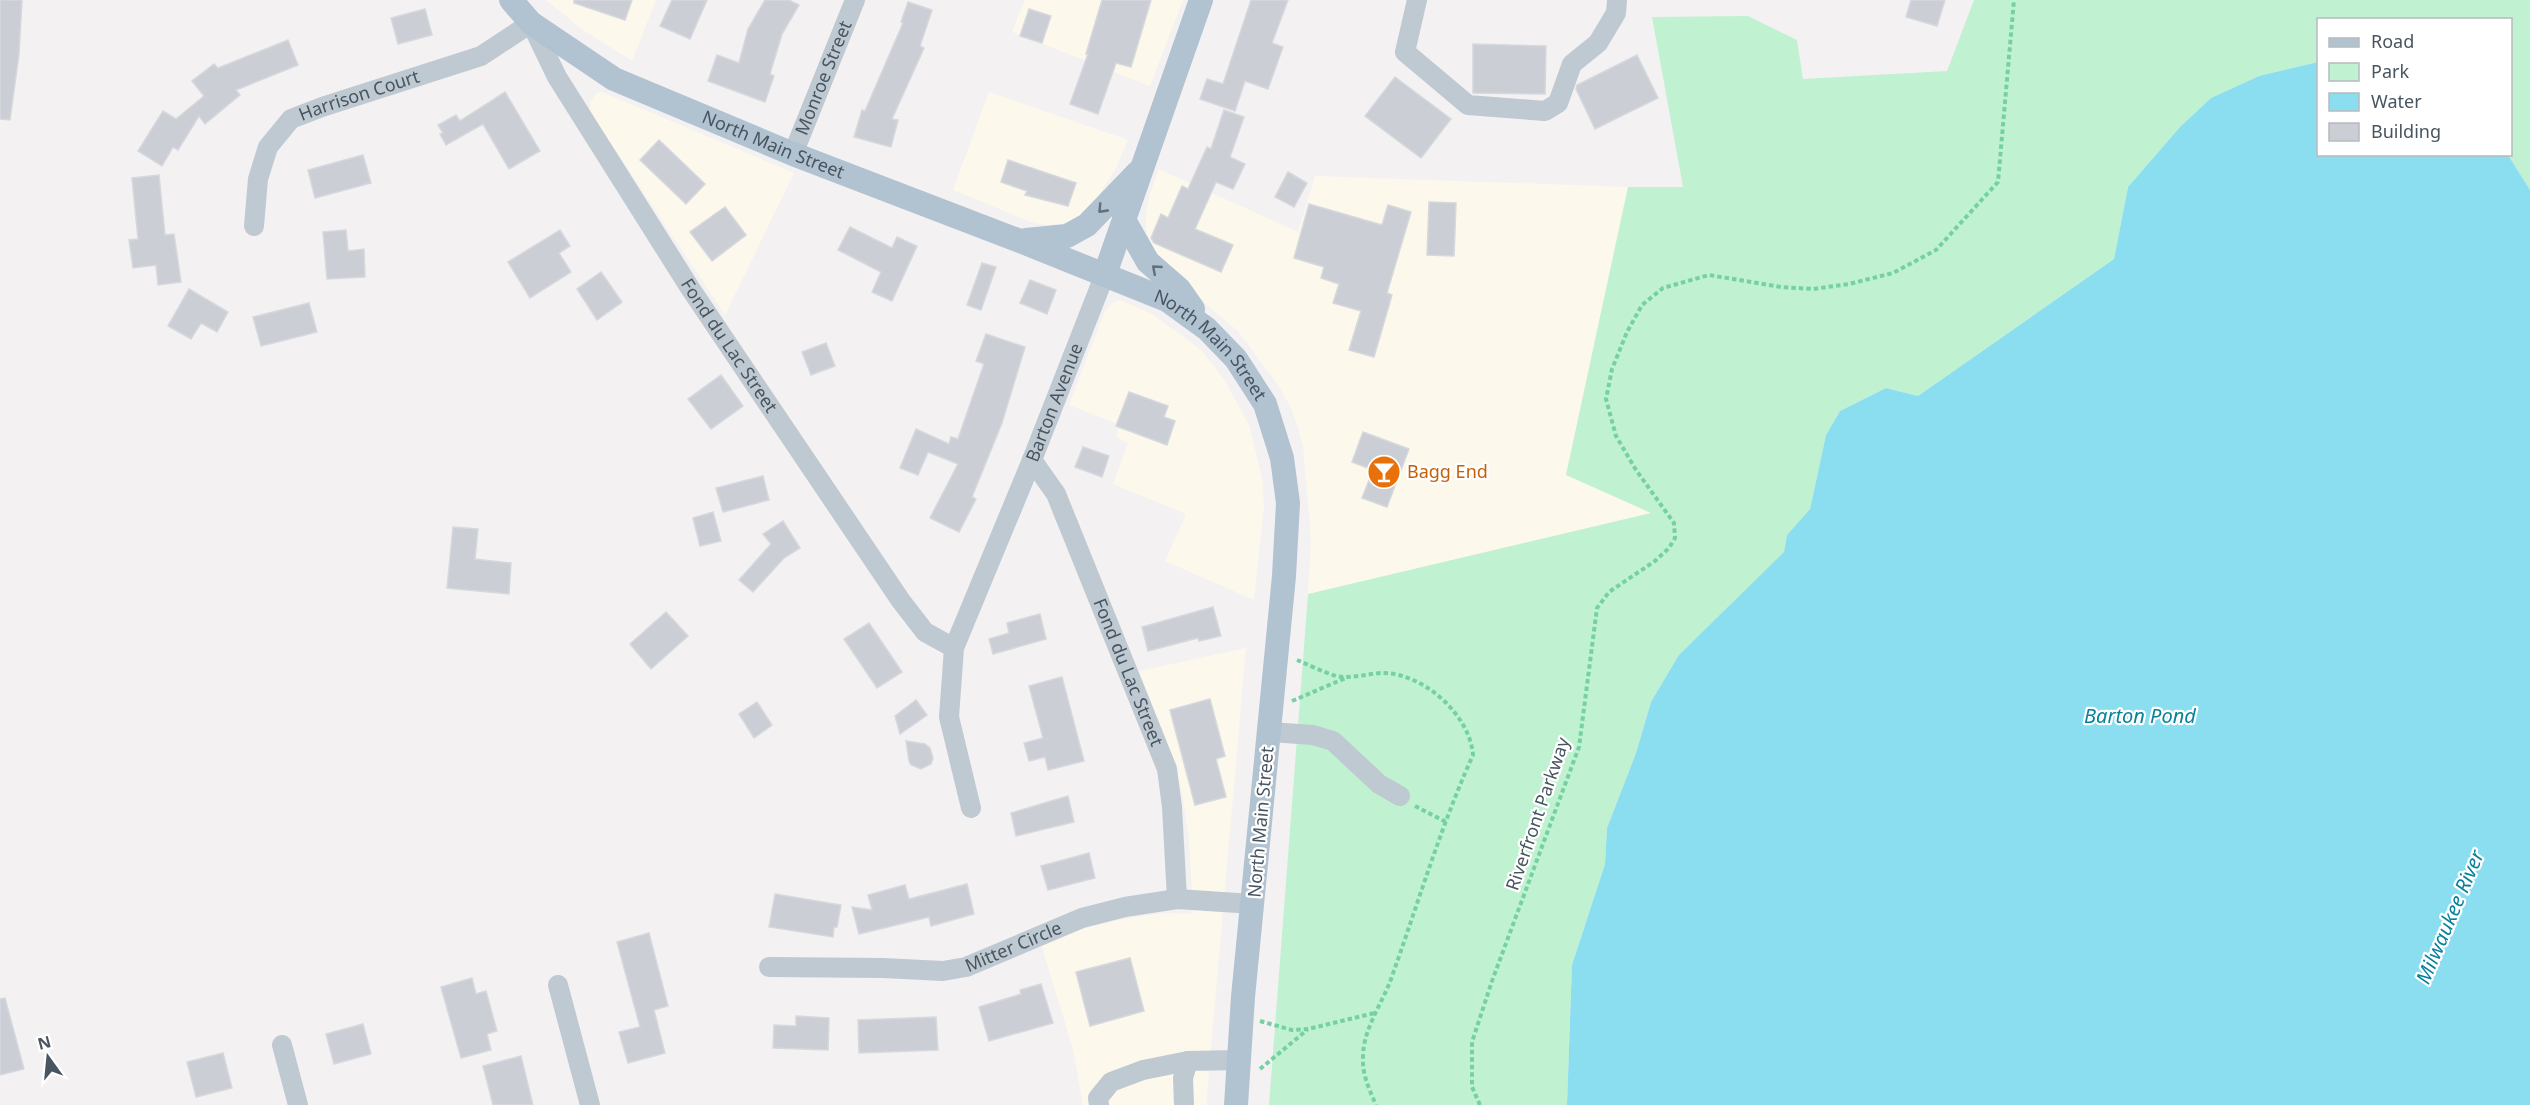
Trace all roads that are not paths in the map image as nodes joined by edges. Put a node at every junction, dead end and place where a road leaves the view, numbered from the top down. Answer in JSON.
{"nodes":[{"id":1,"x":511,"y":0,"type":"edge"},
{"id":2,"x":855,"y":0,"type":"edge"},
{"id":3,"x":1201,"y":0,"type":"edge"},
{"id":4,"x":1417,"y":0,"type":"edge"},
{"id":5,"x":1617,"y":0,"type":"edge"},
{"id":6,"x":531,"y":23,"type":"junction"},
{"id":7,"x":793,"y":154,"type":"junction"},
{"id":8,"x":1143,"y":166,"type":"junction"},
{"id":9,"x":1124,"y":220,"type":"junction"},
{"id":10,"x":254,"y":226,"type":"dead end"},
{"id":11,"x":1020,"y":241,"type":"junction"},
{"id":12,"x":1105,"y":274,"type":"junction"},
{"id":13,"x":1207,"y":329,"type":"junction"},
{"id":14,"x":1032,"y":460,"type":"junction"},
{"id":15,"x":954,"y":648,"type":"junction"},
{"id":16,"x":1271,"y":720,"type":"junction"},
{"id":17,"x":1400,"y":796,"type":"road end"},
{"id":18,"x":971,"y":808,"type":"dead end"},
{"id":19,"x":1177,"y":899,"type":"junction"},
{"id":20,"x":1253,"y":904,"type":"junction"},
{"id":21,"x":769,"y":967,"type":"dead end"},
{"id":22,"x":558,"y":985,"type":"dead end"},
{"id":23,"x":282,"y":1045,"type":"dead end"},
{"id":24,"x":1188,"y":1060,"type":"junction"},
{"id":25,"x":1239,"y":1060,"type":"junction"},
{"id":26,"x":1236,"y":1096,"type":"edge"},
{"id":27,"x":298,"y":1105,"type":"edge"},
{"id":28,"x":590,"y":1105,"type":"edge"},
{"id":29,"x":1099,"y":1105,"type":"edge"},
{"id":30,"x":1184,"y":1105,"type":"edge"}],
"edges":[{"from":1,"to":6,"type":"main road","name":"North Main Street"},
{"from":2,"to":7,"type":"street","name":"Monroe Street"},
{"from":3,"to":8,"type":"main road","name":"Barton Avenue"},
{"from":4,"to":5,"type":"street"},
{"from":6,"to":7,"type":"main road","name":"North Main Street"},
{"from":6,"to":10,"type":"street","name":"Harrison Court"},
{"from":6,"to":15,"type":"street","name":"Fond du Lac Street"},
{"from":7,"to":11,"type":"main road","name":"North Main Street"},
{"from":8,"to":9,"type":"main road","name":"Barton Avenue"},
{"from":8,"to":11,"type":"main road","one_way":true},
{"from":9,"to":12,"type":"main road","name":"Barton Avenue"},
{"from":13,"to":9,"type":"main road","one_way":true},
{"from":11,"to":12,"type":"main road","name":"North Main Street"},
{"from":12,"to":13,"type":"main road","name":"North Main Street"},
{"from":12,"to":14,"type":"street","name":"Barton Avenue"},
{"from":13,"to":16,"type":"main road","name":"North Main Street"},
{"from":14,"to":15,"type":"street","name":"Barton Avenue"},
{"from":14,"to":19,"type":"street","name":"Fond du Lac Street"},
{"from":15,"to":18,"type":"street","name":"Barton Avenue"},
{"from":16,"to":17,"type":"street"},
{"from":16,"to":20,"type":"main road","name":"North Main Street"},
{"from":19,"to":20,"type":"street","name":"Mitter Circle"},
{"from":19,"to":21,"type":"street","name":"Mitter Circle"},
{"from":20,"to":25,"type":"main road","name":"North Main Street"},
{"from":22,"to":28,"type":"street"},
{"from":23,"to":27,"type":"street"},
{"from":24,"to":25,"type":"street"},
{"from":24,"to":29,"type":"street"},
{"from":24,"to":30,"type":"street"},
{"from":25,"to":26,"type":"main road","name":"North Main Street"}]}
